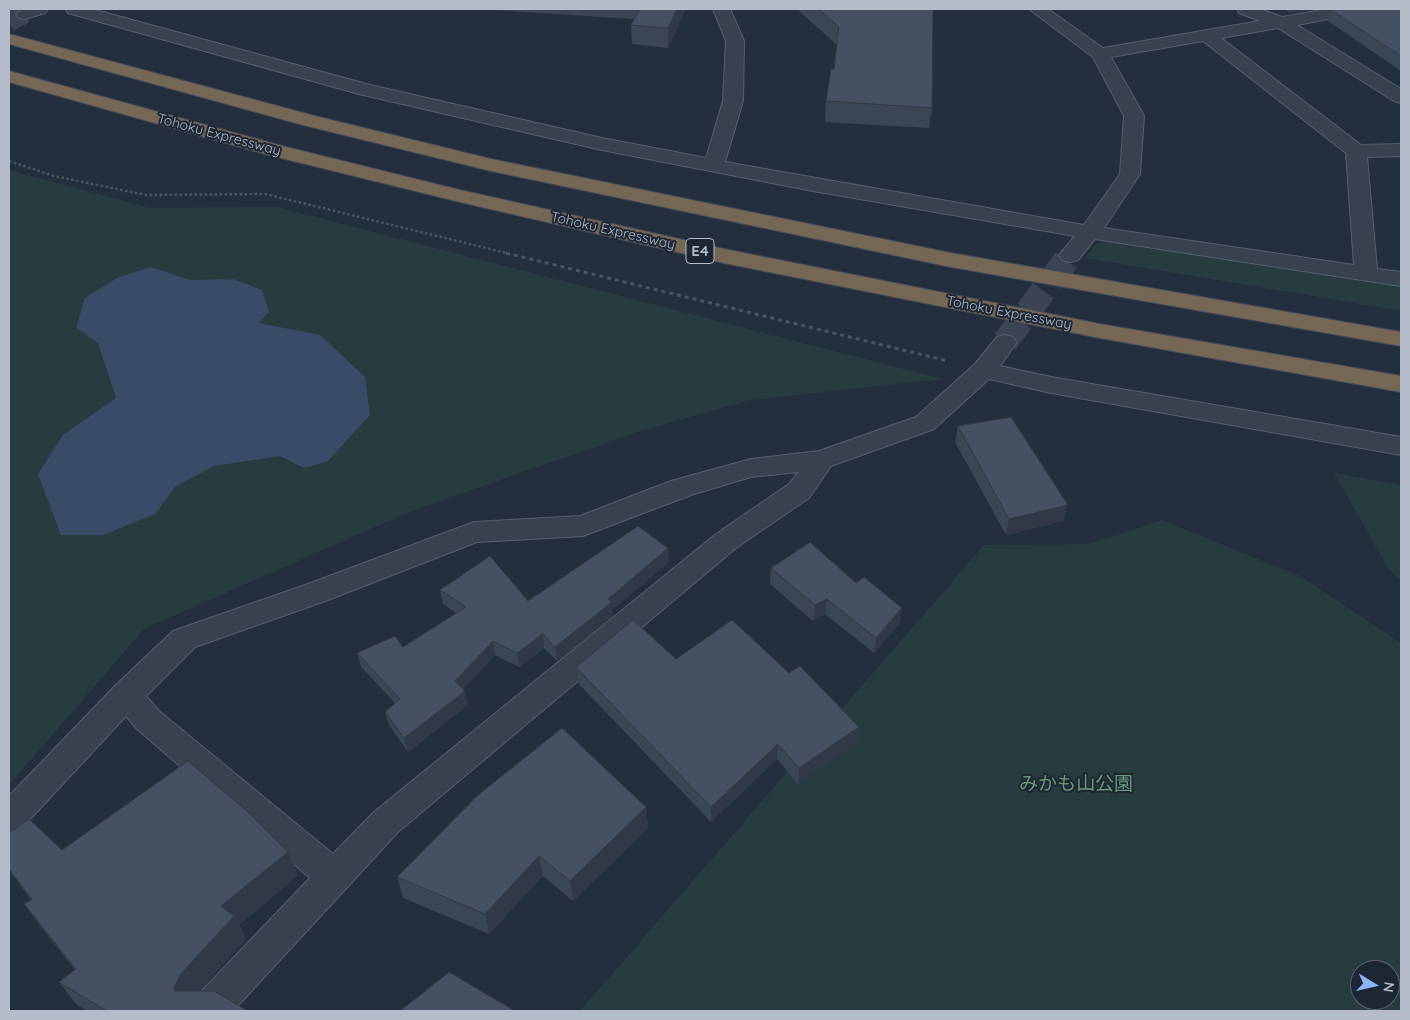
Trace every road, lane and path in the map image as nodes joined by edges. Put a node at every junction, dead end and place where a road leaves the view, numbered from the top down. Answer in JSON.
{"nodes":[{"id":1,"x":74,"y":9,"type":"edge"},
{"id":2,"x":722,"y":9,"type":"edge"},
{"id":3,"x":1037,"y":9,"type":"edge"},
{"id":4,"x":1245,"y":9,"type":"edge"},
{"id":5,"x":1356,"y":9,"type":"edge"},
{"id":6,"x":1280,"y":22,"type":"junction"},
{"id":7,"x":1206,"y":35,"type":"junction"},
{"id":8,"x":9,"y":39,"type":"edge"},
{"id":9,"x":1100,"y":54,"type":"junction"},
{"id":10,"x":9,"y":76,"type":"edge"},
{"id":11,"x":1401,"y":98,"type":"edge"},
{"id":12,"x":1401,"y":150,"type":"edge"},
{"id":13,"x":1356,"y":152,"type":"junction"},
{"id":14,"x":9,"y":160,"type":"edge"},
{"id":15,"x":714,"y":166,"type":"junction"},
{"id":16,"x":1090,"y":232,"type":"junction"},
{"id":17,"x":1070,"y":255,"type":"tunnel mouth"},
{"id":18,"x":1366,"y":273,"type":"junction"},
{"id":19,"x":1401,"y":279,"type":"edge"},
{"id":20,"x":1401,"y":339,"type":"edge"},
{"id":21,"x":1005,"y":342,"type":"tunnel mouth"},
{"id":22,"x":984,"y":370,"type":"junction"},
{"id":23,"x":1401,"y":384,"type":"edge"},
{"id":24,"x":1401,"y":446,"type":"edge"},
{"id":25,"x":822,"y":460,"type":"junction"},
{"id":26,"x":126,"y":695,"type":"junction"},
{"id":27,"x":9,"y":820,"type":"edge"},
{"id":28,"x":335,"y":876,"type":"junction"},
{"id":29,"x":208,"y":1011,"type":"edge"}],
"edges":[{"from":1,"to":15,"type":"street"},
{"from":2,"to":15,"type":"street"},
{"from":3,"to":9,"type":"street"},
{"from":4,"to":6,"type":"street"},
{"from":5,"to":6,"type":"street"},
{"from":6,"to":7,"type":"street"},
{"from":6,"to":11,"type":"street"},
{"from":7,"to":9,"type":"street"},
{"from":7,"to":13,"type":"street"},
{"from":8,"to":20,"type":"highway"},
{"from":9,"to":16,"type":"street"},
{"from":10,"to":23,"type":"highway","name":"Tohoku Expressway","number":"E4"},
{"from":12,"to":13,"type":"street"},
{"from":13,"to":18,"type":"street"},
{"from":14,"to":22,"type":"path"},
{"from":15,"to":16,"type":"street"},
{"from":16,"to":17,"type":"street"},
{"from":16,"to":18,"type":"street"},
{"from":18,"to":19,"type":"street"},
{"from":21,"to":22,"type":"street"},
{"from":22,"to":24,"type":"street"},
{"from":22,"to":25,"type":"street"},
{"from":25,"to":26,"type":"street"},
{"from":25,"to":28,"type":"street"},
{"from":26,"to":27,"type":"street"},
{"from":26,"to":28,"type":"street"},
{"from":28,"to":29,"type":"street"}]}
